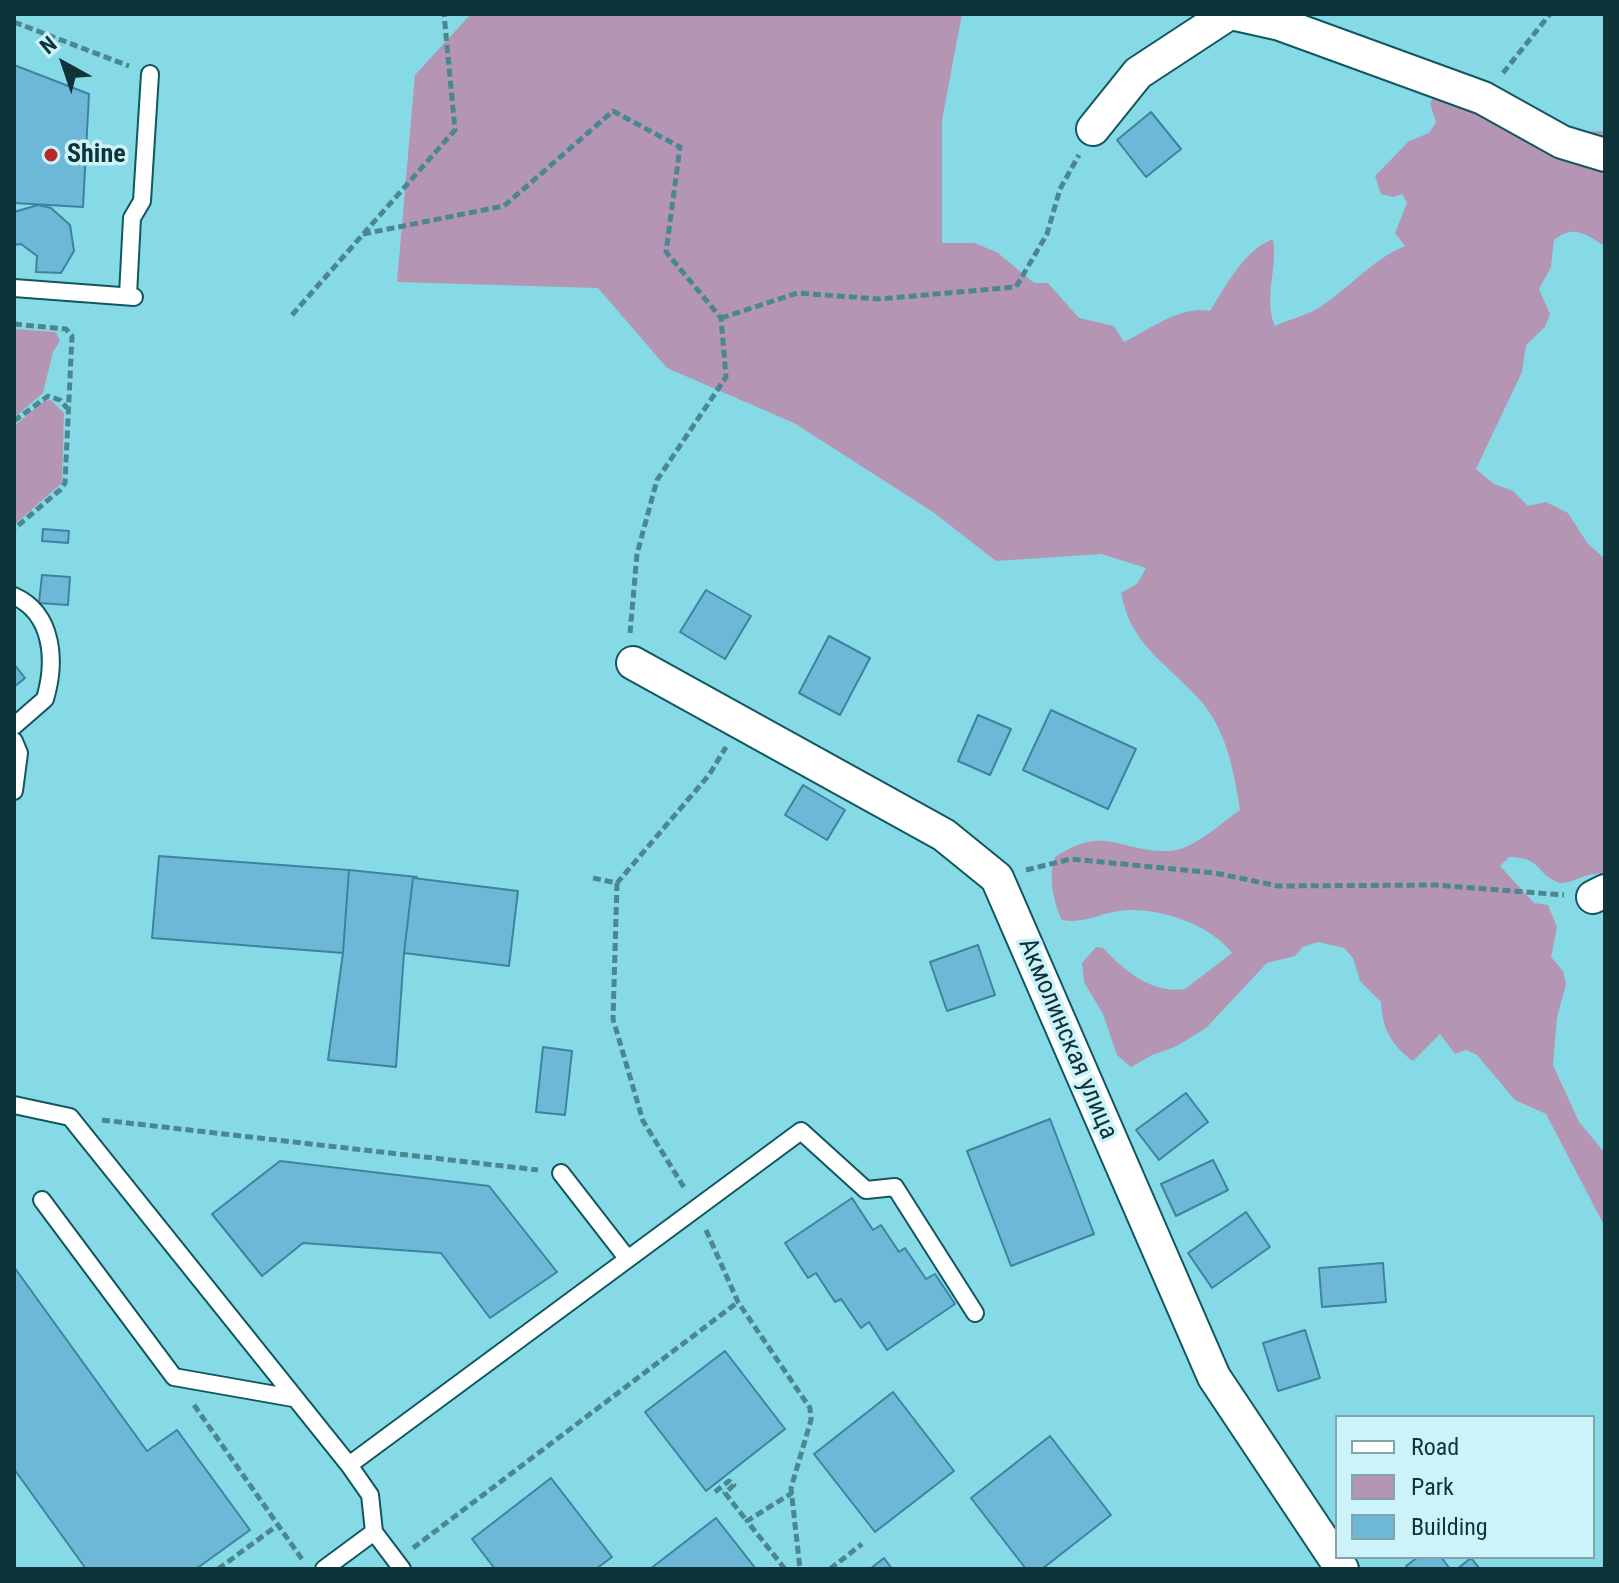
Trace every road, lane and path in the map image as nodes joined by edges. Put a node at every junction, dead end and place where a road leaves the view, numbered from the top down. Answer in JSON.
{"nodes":[{"id":1,"x":444,"y":14,"type":"edge"},
{"id":2,"x":1228,"y":14,"type":"edge"},
{"id":3,"x":1235,"y":14,"type":"edge"},
{"id":4,"x":1550,"y":14,"type":"edge"},
{"id":5,"x":14,"y":22,"type":"edge"},
{"id":6,"x":150,"y":74,"type":"joint"},
{"id":7,"x":1483,"y":98,"type":"junction"},
{"id":8,"x":1093,"y":129,"type":"joint"},
{"id":9,"x":1605,"y":155,"type":"edge"},
{"id":10,"x":363,"y":234,"type":"junction"},
{"id":11,"x":14,"y":288,"type":"edge"},
{"id":12,"x":292,"y":315,"type":"dead end"},
{"id":13,"x":721,"y":318,"type":"junction"},
{"id":14,"x":14,"y":324,"type":"edge"},
{"id":15,"x":68,"y":410,"type":"junction"},
{"id":16,"x":14,"y":421,"type":"edge"},
{"id":17,"x":14,"y":529,"type":"edge"},
{"id":18,"x":14,"y":596,"type":"edge"},
{"id":19,"x":633,"y":663,"type":"joint"},
{"id":20,"x":741,"y":723,"type":"junction"},
{"id":21,"x":14,"y":726,"type":"edge"},
{"id":22,"x":14,"y":741,"type":"edge"},
{"id":23,"x":14,"y":791,"type":"edge"},
{"id":24,"x":593,"y":878,"type":"dead end"},
{"id":25,"x":997,"y":878,"type":"junction"},
{"id":26,"x":617,"y":883,"type":"junction"},
{"id":27,"x":1599,"y":894,"type":"edge"},
{"id":28,"x":14,"y":1105,"type":"edge"},
{"id":29,"x":70,"y":1117,"type":"junction"},
{"id":30,"x":561,"y":1173,"type":"joint"},
{"id":31,"x":42,"y":1200,"type":"dead end"},
{"id":32,"x":697,"y":1208,"type":"junction"},
{"id":33,"x":627,"y":1258,"type":"junction"},
{"id":34,"x":738,"y":1302,"type":"junction"},
{"id":35,"x":975,"y":1313,"type":"dead end"},
{"id":36,"x":174,"y":1377,"type":"junction"},
{"id":37,"x":293,"y":1398,"type":"junction"},
{"id":38,"x":349,"y":1465,"type":"junction"},
{"id":39,"x":715,"y":1492,"type":"dead end"},
{"id":40,"x":792,"y":1493,"type":"junction"},
{"id":41,"x":747,"y":1521,"type":"junction"},
{"id":42,"x":278,"y":1525,"type":"junction"},
{"id":43,"x":374,"y":1532,"type":"junction"},
{"id":44,"x":862,"y":1544,"type":"dead end"},
{"id":45,"x":1335,"y":1558,"type":"edge"},
{"id":46,"x":399,"y":1565,"type":"edge"},
{"id":47,"x":218,"y":1569,"type":"edge"},
{"id":48,"x":310,"y":1569,"type":"edge"},
{"id":49,"x":324,"y":1569,"type":"edge"},
{"id":50,"x":785,"y":1569,"type":"edge"},
{"id":51,"x":800,"y":1569,"type":"edge"},
{"id":52,"x":830,"y":1569,"type":"edge"}],
"edges":[{"from":1,"to":10,"type":"path"},
{"from":2,"to":8,"type":"street"},
{"from":3,"to":7,"type":"street"},
{"from":4,"to":7,"type":"path"},
{"from":5,"to":6,"type":"path"},
{"from":6,"to":11,"type":"lane"},
{"from":7,"to":9,"type":"street"},
{"from":8,"to":13,"type":"path"},
{"from":10,"to":12,"type":"path"},
{"from":10,"to":13,"type":"path"},
{"from":13,"to":19,"type":"path"},
{"from":14,"to":15,"type":"path"},
{"from":15,"to":16,"type":"path"},
{"from":15,"to":17,"type":"path"},
{"from":18,"to":21,"type":"lane"},
{"from":19,"to":20,"type":"street","name":"Акмолинская улица"},
{"from":20,"to":25,"type":"street","name":"Акмолинская улица"},
{"from":20,"to":26,"type":"path"},
{"from":22,"to":23,"type":"lane"},
{"from":24,"to":26,"type":"path"},
{"from":25,"to":27,"type":"path"},
{"from":25,"to":45,"type":"street","name":"Акмолинская улица"},
{"from":26,"to":32,"type":"path"},
{"from":28,"to":29,"type":"lane"},
{"from":29,"to":30,"type":"path"},
{"from":29,"to":37,"type":"lane"},
{"from":30,"to":33,"type":"lane"},
{"from":31,"to":36,"type":"lane"},
{"from":32,"to":33,"type":"lane"},
{"from":32,"to":34,"type":"path"},
{"from":32,"to":35,"type":"lane"},
{"from":33,"to":38,"type":"lane"},
{"from":34,"to":40,"type":"path"},
{"from":34,"to":46,"type":"path"},
{"from":36,"to":37,"type":"lane"},
{"from":36,"to":42,"type":"path"},
{"from":37,"to":38,"type":"lane"},
{"from":38,"to":43,"type":"lane"},
{"from":39,"to":41,"type":"path"},
{"from":40,"to":41,"type":"path"},
{"from":40,"to":51,"type":"path"},
{"from":41,"to":50,"type":"path"},
{"from":42,"to":47,"type":"path"},
{"from":42,"to":48,"type":"path"},
{"from":43,"to":46,"type":"lane"},
{"from":43,"to":49,"type":"lane"},
{"from":44,"to":52,"type":"path"}]}
